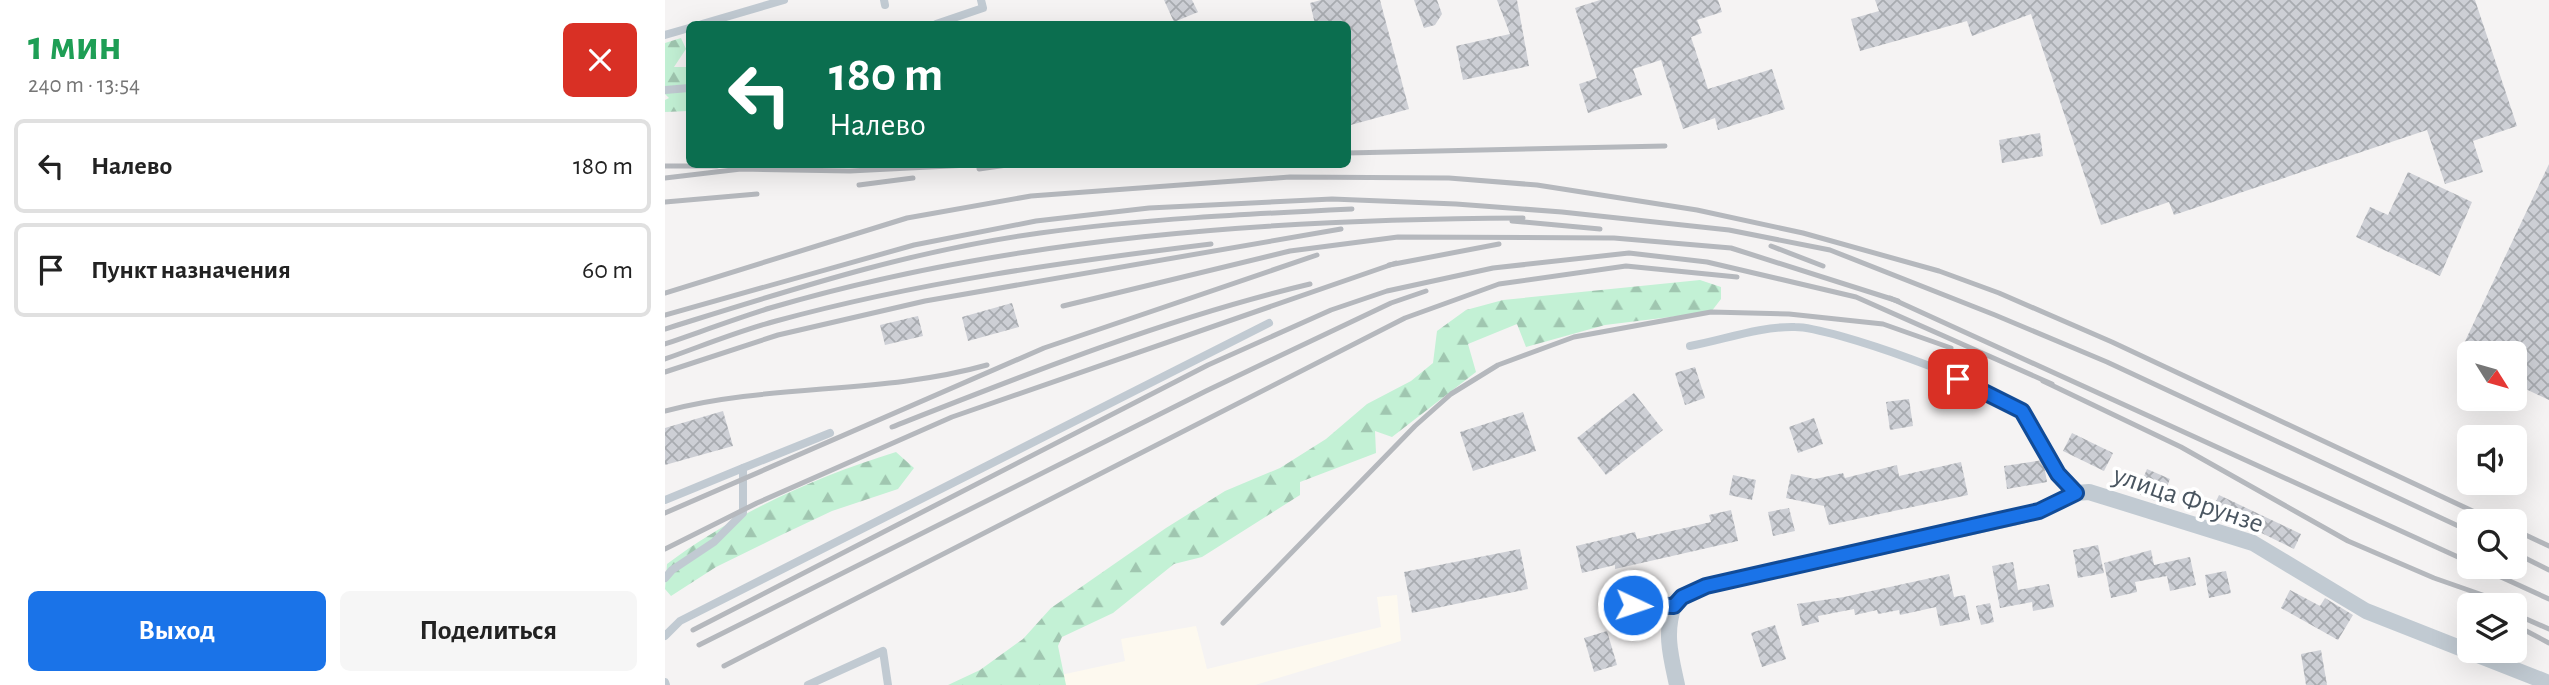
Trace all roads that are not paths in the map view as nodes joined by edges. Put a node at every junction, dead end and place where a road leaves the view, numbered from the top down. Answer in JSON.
{"nodes":[{"id":1,"x":785,"y":0,"type":"edge"},
{"id":2,"x":981,"y":0,"type":"edge"},
{"id":3,"x":712,"y":21,"type":"edge"},
{"id":4,"x":946,"y":21,"type":"edge"},
{"id":5,"x":686,"y":29,"type":"edge"},
{"id":6,"x":665,"y":35,"type":"edge"},
{"id":7,"x":686,"y":88,"type":"edge"},
{"id":8,"x":665,"y":90,"type":"edge"},
{"id":9,"x":1269,"y":323,"type":"dead end"},
{"id":10,"x":1690,"y":346,"type":"dead end"},
{"id":11,"x":830,"y":433,"type":"dead end"},
{"id":12,"x":743,"y":468,"type":"junction"},
{"id":13,"x":2076,"y":493,"type":"junction"},
{"id":14,"x":665,"y":500,"type":"edge"},
{"id":15,"x":665,"y":578,"type":"edge"},
{"id":16,"x":1633,"y":605,"type":"dead end"},
{"id":17,"x":1674,"y":606,"type":"junction"},
{"id":18,"x":665,"y":636,"type":"edge"},
{"id":19,"x":2549,"y":683,"type":"edge"},
{"id":20,"x":808,"y":685,"type":"edge"},
{"id":21,"x":888,"y":685,"type":"edge"},
{"id":22,"x":1677,"y":685,"type":"edge"}],
"edges":[{"from":1,"to":3,"type":"lane"},
{"from":2,"to":4,"type":"lane"},
{"from":5,"to":6,"type":"lane"},
{"from":7,"to":8,"type":"lane"},
{"from":9,"to":18,"type":"lane"},
{"from":10,"to":13,"type":"lane"},
{"from":11,"to":12,"type":"lane"},
{"from":12,"to":14,"type":"lane"},
{"from":12,"to":15,"type":"lane"},
{"from":13,"to":17,"type":"street","name":"улица Фрунзе"},
{"from":13,"to":19,"type":"street","name":"улица Фрунзе"},
{"from":16,"to":17,"type":"street"},
{"from":17,"to":22,"type":"street"},
{"from":20,"to":21,"type":"lane"}]}
